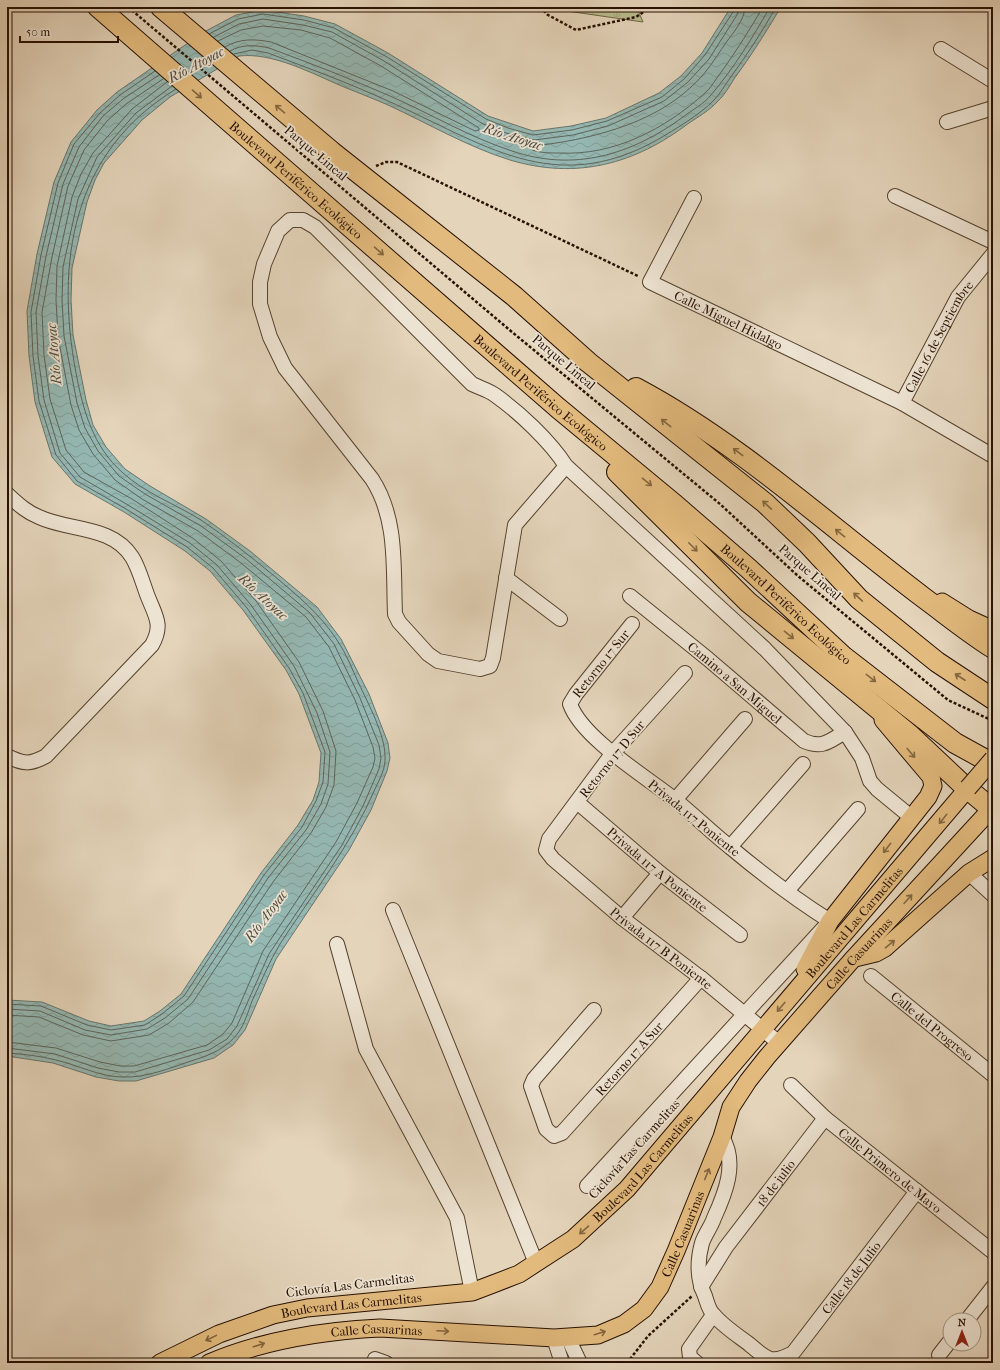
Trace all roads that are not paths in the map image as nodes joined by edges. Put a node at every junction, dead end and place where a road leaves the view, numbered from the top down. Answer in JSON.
{"nodes":[{"id":1,"x":98,"y":7,"type":"edge"},
{"id":2,"x":161,"y":7,"type":"edge"},
{"id":3,"x":941,"y":49,"type":"dead end"},
{"id":4,"x":993,"y":81,"type":"edge"},
{"id":5,"x":993,"y":108,"type":"edge"},
{"id":6,"x":947,"y":122,"type":"dead end"},
{"id":7,"x":895,"y":196,"type":"dead end"},
{"id":8,"x":694,"y":198,"type":"dead end"},
{"id":9,"x":993,"y":242,"type":"edge"},
{"id":10,"x":993,"y":254,"type":"edge"},
{"id":11,"x":588,"y":362,"type":"junction"},
{"id":12,"x":902,"y":403,"type":"junction"},
{"id":13,"x":558,"y":408,"type":"junction"},
{"id":14,"x":993,"y":456,"type":"edge"},
{"id":15,"x":566,"y":466,"type":"junction"},
{"id":16,"x":7,"y":494,"type":"edge"},
{"id":17,"x":870,"y":557,"type":"junction"},
{"id":18,"x":506,"y":578,"type":"junction"},
{"id":19,"x":630,"y":596,"type":"dead end"},
{"id":20,"x":560,"y":619,"type":"dead end"},
{"id":21,"x":632,"y":624,"type":"dead end"},
{"id":22,"x":993,"y":630,"type":"edge"},
{"id":23,"x":993,"y":648,"type":"edge"},
{"id":24,"x":685,"y":674,"type":"dead end"},
{"id":25,"x":993,"y":699,"type":"edge"},
{"id":26,"x":868,"y":702,"type":"junction"},
{"id":27,"x":570,"y":704,"type":"joint"},
{"id":28,"x":745,"y":719,"type":"dead end"},
{"id":29,"x":845,"y":732,"type":"junction"},
{"id":30,"x":612,"y":754,"type":"junction"},
{"id":31,"x":7,"y":756,"type":"edge"},
{"id":32,"x":993,"y":758,"type":"edge"},
{"id":33,"x":803,"y":764,"type":"dead end"},
{"id":34,"x":993,"y":764,"type":"edge"},
{"id":35,"x":968,"y":788,"type":"junction"},
{"id":36,"x":675,"y":800,"type":"junction"},
{"id":37,"x":577,"y":802,"type":"junction"},
{"id":38,"x":858,"y":809,"type":"dead end"},
{"id":39,"x":993,"y":809,"type":"edge"},
{"id":40,"x":911,"y":817,"type":"junction"},
{"id":41,"x":730,"y":847,"type":"junction"},
{"id":42,"x":546,"y":850,"type":"joint"},
{"id":43,"x":993,"y":858,"type":"edge"},
{"id":44,"x":660,"y":873,"type":"junction"},
{"id":45,"x":969,"y":873,"type":"junction"},
{"id":46,"x":787,"y":891,"type":"junction"},
{"id":47,"x":993,"y":895,"type":"edge"},
{"id":48,"x":393,"y":910,"type":"dead end"},
{"id":49,"x":622,"y":918,"type":"junction"},
{"id":50,"x":830,"y":921,"type":"junction"},
{"id":51,"x":740,"y":934,"type":"dead end"},
{"id":52,"x":337,"y":944,"type":"dead end"},
{"id":53,"x":855,"y":958,"type":"junction"},
{"id":54,"x":871,"y":976,"type":"dead end"},
{"id":55,"x":701,"y":978,"type":"junction"},
{"id":56,"x":794,"y":991,"type":"junction"},
{"id":57,"x":594,"y":1010,"type":"dead end"},
{"id":58,"x":745,"y":1014,"type":"junction"},
{"id":59,"x":763,"y":1029,"type":"junction"},
{"id":60,"x":779,"y":1043,"type":"junction"},
{"id":61,"x":993,"y":1075,"type":"edge"},
{"id":62,"x":791,"y":1085,"type":"dead end"},
{"id":63,"x":825,"y":1118,"type":"junction"},
{"id":64,"x":722,"y":1137,"type":"junction"},
{"id":65,"x":587,"y":1186,"type":"dead end"},
{"id":66,"x":917,"y":1191,"type":"junction"},
{"id":67,"x":993,"y":1252,"type":"edge"},
{"id":68,"x":536,"y":1263,"type":"junction"},
{"id":69,"x":701,"y":1287,"type":"junction"},
{"id":70,"x":993,"y":1287,"type":"edge"},
{"id":71,"x":472,"y":1292,"type":"junction"},
{"id":72,"x":367,"y":1301,"type":"junction"},
{"id":73,"x":973,"y":1312,"type":"edge"},
{"id":74,"x":713,"y":1315,"type":"junction"},
{"id":75,"x":354,"y":1329,"type":"junction"},
{"id":76,"x":560,"y":1337,"type":"junction"},
{"id":77,"x":942,"y":1351,"type":"edge"},
{"id":78,"x":939,"y":1355,"type":"dead end"},
{"id":79,"x":160,"y":1363,"type":"edge"},
{"id":80,"x":209,"y":1363,"type":"edge"},
{"id":81,"x":562,"y":1363,"type":"edge"},
{"id":82,"x":580,"y":1363,"type":"edge"},
{"id":83,"x":697,"y":1363,"type":"edge"}],
"edges":[{"from":1,"to":13,"type":"highway","name":"Boulevard Periférico Ecológico","one_way":true},
{"from":11,"to":2,"type":"highway","one_way":true},
{"from":3,"to":4,"type":"street"},
{"from":5,"to":6,"type":"street"},
{"from":7,"to":9,"type":"street"},
{"from":8,"to":12,"type":"street","name":"Calle Miguel Hidalgo"},
{"from":10,"to":12,"type":"street","name":"Calle 16 de Septiembre"},
{"from":17,"to":11,"type":"highway","one_way":true},
{"from":25,"to":11,"type":"highway","one_way":true},
{"from":12,"to":14,"type":"street","name":"Calle Miguel Hidalgo"},
{"from":13,"to":26,"type":"highway","one_way":true},
{"from":13,"to":34,"type":"highway","name":"Boulevard Periférico Ecológico","one_way":true},
{"from":15,"to":18,"type":"street"},
{"from":15,"to":18,"type":"street"},
{"from":15,"to":29,"type":"street"},
{"from":16,"to":31,"type":"street"},
{"from":17,"to":22,"type":"main road"},
{"from":17,"to":23,"type":"highway"},
{"from":18,"to":20,"type":"street"},
{"from":19,"to":29,"type":"street","name":"Camino a San Miguel"},
{"from":21,"to":27,"type":"street","name":"Retorno 17 Sur"},
{"from":24,"to":30,"type":"street","name":"Retorno 17 D Sur"},
{"from":26,"to":35,"type":"highway"},
{"from":26,"to":40,"type":"main road","one_way":true},
{"from":27,"to":30,"type":"street","name":"Privada 117 Poniente"},
{"from":28,"to":36,"type":"street"},
{"from":29,"to":40,"type":"street"},
{"from":30,"to":36,"type":"street","name":"Privada 117 Poniente"},
{"from":30,"to":37,"type":"street","name":"Retorno 17 D Sur"},
{"from":32,"to":35,"type":"main road","name":"Boulevard Las Carmelitas","bridge":true},
{"from":33,"to":41,"type":"street"},
{"from":35,"to":39,"type":"highway"},
{"from":35,"to":56,"type":"main road","name":"Boulevard Las Carmelitas","one_way":true},
{"from":36,"to":41,"type":"street","name":"Privada 117 Poniente"},
{"from":37,"to":42,"type":"street","name":"Retorno 17 D Sur"},
{"from":37,"to":44,"type":"street","name":"Privada 117 A Poniente"},
{"from":38,"to":46,"type":"street"},
{"from":53,"to":39,"type":"main road","name":"Calle Casuarinas","one_way":true},
{"from":40,"to":50,"type":"main road","one_way":true},
{"from":41,"to":46,"type":"street","name":"Privada 117 Poniente"},
{"from":42,"to":49,"type":"street","name":"Privada 117 B Poniente"},
{"from":43,"to":45,"type":"main road"},
{"from":44,"to":49,"type":"street"},
{"from":44,"to":51,"type":"street","name":"Privada 117 A Poniente"},
{"from":45,"to":47,"type":"street"},
{"from":53,"to":45,"type":"main road","one_way":true},
{"from":46,"to":50,"type":"street","name":"Privada 117 Poniente"},
{"from":48,"to":68,"type":"street"},
{"from":49,"to":55,"type":"street","name":"Privada 117 B Poniente"},
{"from":50,"to":56,"type":"main road"},
{"from":50,"to":58,"type":"street"},
{"from":52,"to":71,"type":"street"},
{"from":53,"to":60,"type":"main road","name":"Calle Casuarinas"},
{"from":54,"to":61,"type":"street","name":"Calle del Progreso"},
{"from":55,"to":57,"type":"street","name":"Retorno 17 A Sur"},
{"from":55,"to":58,"type":"street","name":"Privada 117 B Poniente"},
{"from":56,"to":59,"type":"main road","name":"Boulevard Las Carmelitas","one_way":true},
{"from":58,"to":59,"type":"street","name":"Privada 117 B Poniente"},
{"from":58,"to":65,"type":"street"},
{"from":59,"to":60,"type":"street","name":"Privada 117 B Poniente"},
{"from":59,"to":68,"type":"main road","name":"Boulevard Las Carmelitas","one_way":true},
{"from":60,"to":64,"type":"main road","name":"Calle Casuarinas"},
{"from":62,"to":63,"type":"street","name":"Calle Primero de Mayo"},
{"from":63,"to":66,"type":"street","name":"Calle Primero de Mayo"},
{"from":63,"to":69,"type":"street","name":"18 de julio"},
{"from":64,"to":69,"type":"street"},
{"from":76,"to":64,"type":"main road","name":"Calle Casuarinas","one_way":true},
{"from":66,"to":67,"type":"street","name":"Calle Primero de Mayo"},
{"from":66,"to":74,"type":"street","name":"Calle 18 de Julio"},
{"from":68,"to":71,"type":"main road","name":"Boulevard Las Carmelitas"},
{"from":69,"to":74,"type":"street"},
{"from":70,"to":73,"type":"street"},
{"from":71,"to":72,"type":"main road","name":"Boulevard Las Carmelitas"},
{"from":72,"to":75,"type":"main road"},
{"from":72,"to":79,"type":"main road","name":"Boulevard Las Carmelitas","one_way":true},
{"from":74,"to":83,"type":"street"},
{"from":75,"to":76,"type":"main road","name":"Calle Casuarinas","one_way":true},
{"from":80,"to":75,"type":"main road","name":"Calle Casuarinas","one_way":true},
{"from":76,"to":81,"type":"street"},
{"from":76,"to":82,"type":"street"},
{"from":77,"to":78,"type":"street"}]}
